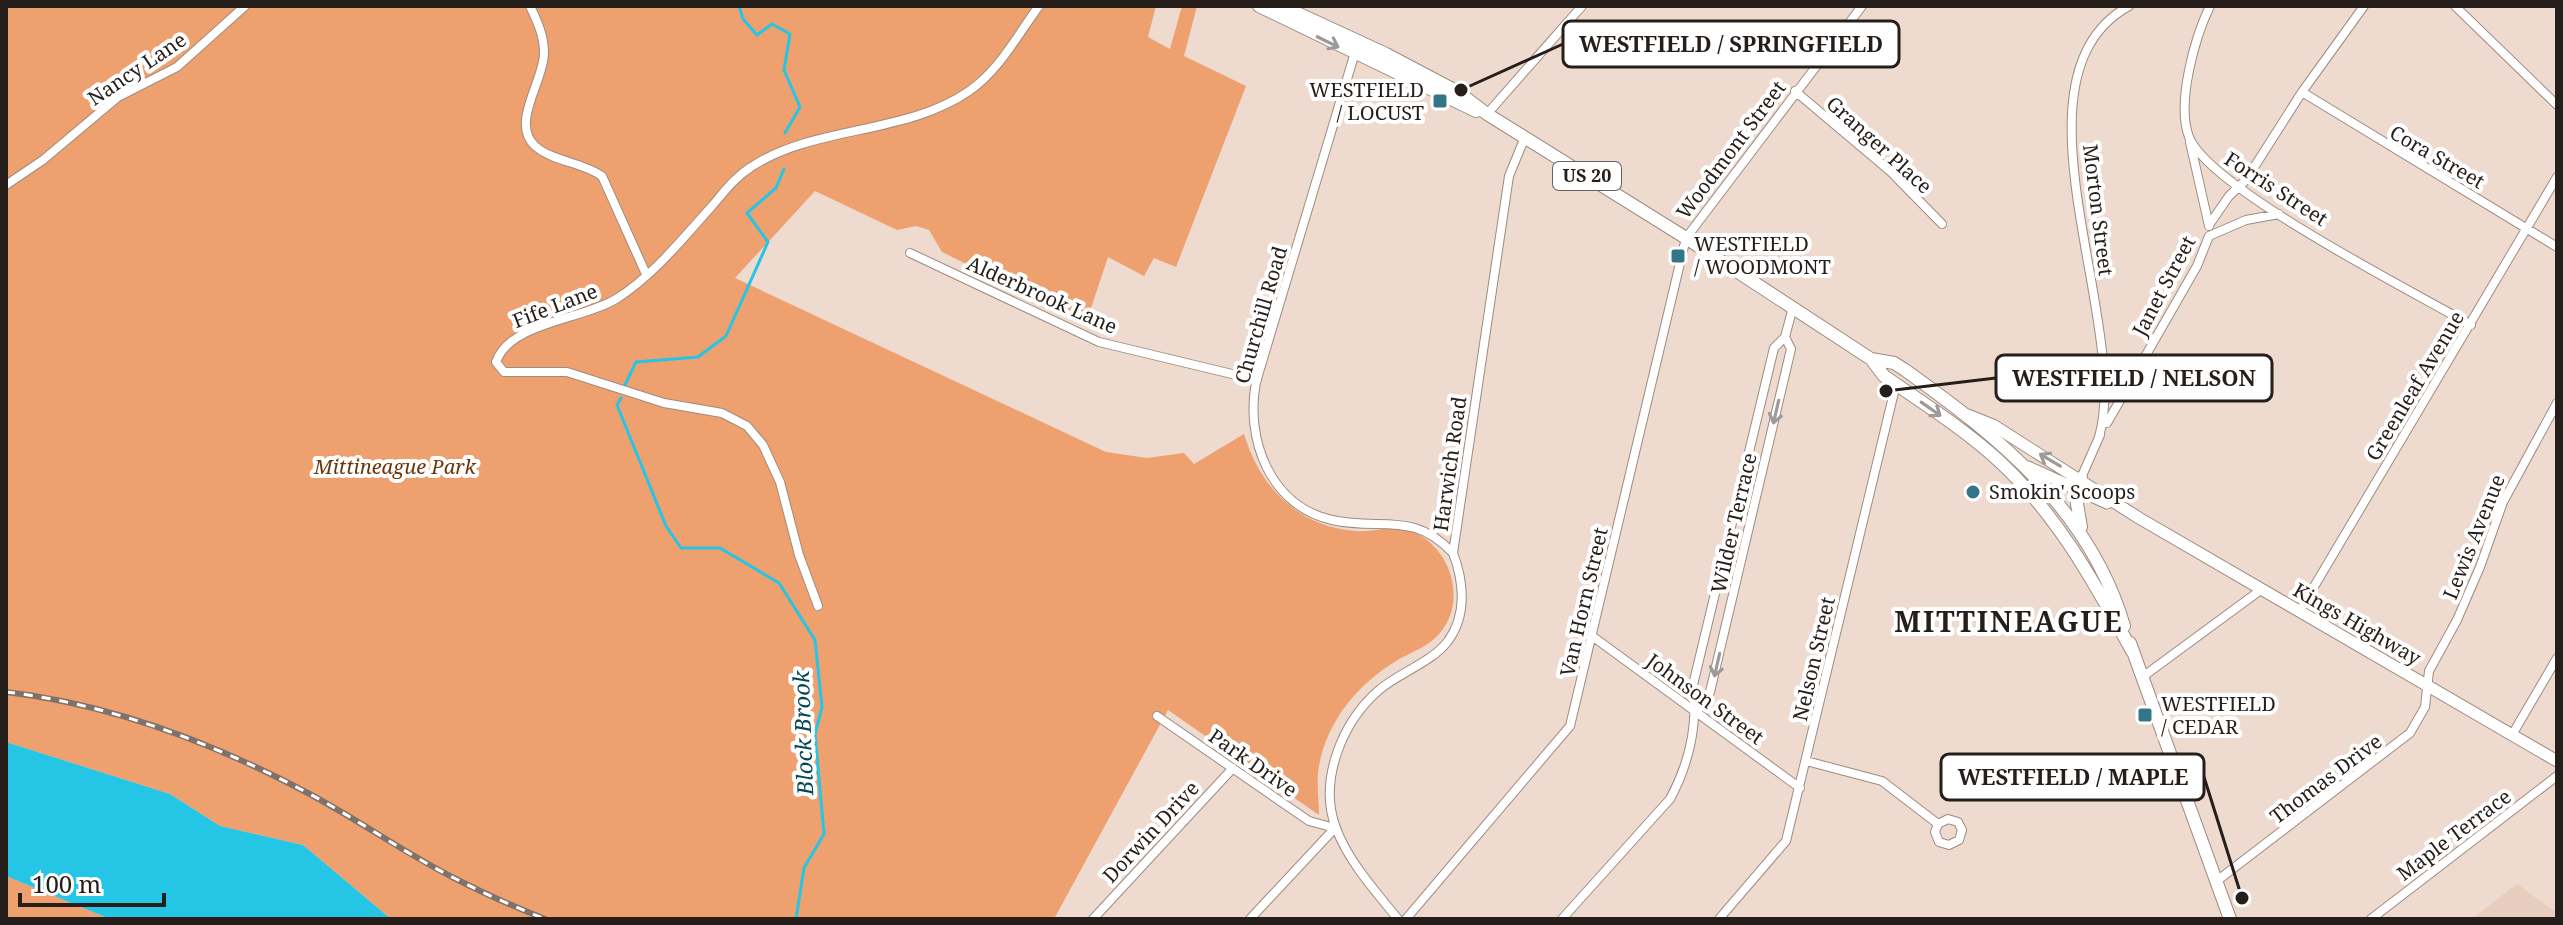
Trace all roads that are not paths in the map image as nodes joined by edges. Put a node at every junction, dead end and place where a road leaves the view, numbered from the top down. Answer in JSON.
{"nodes":[{"id":1,"x":245,"y":6,"type":"edge"},
{"id":2,"x":530,"y":6,"type":"edge"},
{"id":3,"x":1039,"y":6,"type":"edge"},
{"id":4,"x":1259,"y":6,"type":"edge"},
{"id":5,"x":1282,"y":6,"type":"edge"},
{"id":6,"x":1582,"y":6,"type":"edge"},
{"id":7,"x":1862,"y":6,"type":"edge"},
{"id":8,"x":2129,"y":6,"type":"edge"},
{"id":9,"x":2210,"y":6,"type":"edge"},
{"id":10,"x":2364,"y":6,"type":"edge"},
{"id":11,"x":2455,"y":6,"type":"edge"},
{"id":12,"x":1359,"y":41,"type":"junction"},
{"id":13,"x":1355,"y":55,"type":"junction"},
{"id":14,"x":1795,"y":91,"type":"junction"},
{"id":15,"x":2302,"y":92,"type":"junction"},
{"id":16,"x":2557,"y":105,"type":"edge"},
{"id":17,"x":1487,"y":114,"type":"junction"},
{"id":18,"x":1525,"y":137,"type":"junction"},
{"id":19,"x":2189,"y":137,"type":"junction"},
{"id":20,"x":2557,"y":177,"type":"edge"},
{"id":21,"x":6,"y":185,"type":"edge"},
{"id":22,"x":2239,"y":188,"type":"junction"},
{"id":23,"x":2279,"y":214,"type":"junction"},
{"id":24,"x":1942,"y":224,"type":"dead end"},
{"id":25,"x":2209,"y":225,"type":"junction"},
{"id":26,"x":2527,"y":229,"type":"junction"},
{"id":27,"x":2209,"y":236,"type":"junction"},
{"id":28,"x":1686,"y":238,"type":"junction"},
{"id":29,"x":2557,"y":247,"type":"edge"},
{"id":30,"x":910,"y":253,"type":"dead end"},
{"id":31,"x":646,"y":274,"type":"junction"},
{"id":32,"x":1793,"y":307,"type":"junction"},
{"id":33,"x":2471,"y":325,"type":"junction"},
{"id":34,"x":1785,"y":337,"type":"junction"},
{"id":35,"x":1871,"y":359,"type":"junction"},
{"id":36,"x":1257,"y":380,"type":"junction"},
{"id":37,"x":1896,"y":384,"type":"junction"},
{"id":38,"x":2557,"y":403,"type":"edge"},
{"id":39,"x":1964,"y":413,"type":"junction"},
{"id":40,"x":2099,"y":437,"type":"junction"},
{"id":41,"x":1749,"y":455,"type":"junction"},
{"id":42,"x":1765,"y":460,"type":"junction"},
{"id":43,"x":2028,"y":467,"type":"junction"},
{"id":44,"x":2080,"y":484,"type":"junction"},
{"id":45,"x":2086,"y":541,"type":"junction"},
{"id":46,"x":1453,"y":553,"type":"junction"},
{"id":47,"x":1720,"y":573,"type":"junction"},
{"id":48,"x":1738,"y":576,"type":"junction"},
{"id":49,"x":2262,"y":589,"type":"junction"},
{"id":50,"x":818,"y":606,"type":"dead end"},
{"id":51,"x":2299,"y":612,"type":"junction"},
{"id":52,"x":1592,"y":636,"type":"junction"},
{"id":53,"x":2132,"y":651,"type":"junction"},
{"id":54,"x":2557,"y":658,"type":"edge"},
{"id":55,"x":2141,"y":678,"type":"junction"},
{"id":56,"x":2427,"y":685,"type":"junction"},
{"id":57,"x":1696,"y":713,"type":"junction"},
{"id":58,"x":1157,"y":716,"type":"dead end"},
{"id":59,"x":2512,"y":735,"type":"junction"},
{"id":60,"x":1806,"y":761,"type":"junction"},
{"id":61,"x":2557,"y":761,"type":"edge"},
{"id":62,"x":1233,"y":768,"type":"junction"},
{"id":63,"x":2557,"y":776,"type":"edge"},
{"id":64,"x":1800,"y":788,"type":"junction"},
{"id":65,"x":1938,"y":824,"type":"dead end"},
{"id":66,"x":1335,"y":828,"type":"junction"},
{"id":67,"x":2218,"y":880,"type":"junction"},
{"id":68,"x":1093,"y":919,"type":"edge"},
{"id":69,"x":1250,"y":919,"type":"edge"},
{"id":70,"x":1398,"y":919,"type":"edge"},
{"id":71,"x":1406,"y":919,"type":"edge"},
{"id":72,"x":1562,"y":919,"type":"edge"},
{"id":73,"x":1719,"y":919,"type":"edge"},
{"id":74,"x":2230,"y":919,"type":"edge"},
{"id":75,"x":2371,"y":919,"type":"edge"}],
"edges":[{"from":1,"to":21,"type":"street","name":"Nancy Lane"},
{"from":2,"to":31,"type":"street"},
{"from":3,"to":31,"type":"street","name":"Fife Lane"},
{"from":4,"to":13,"type":"main road","number":"US 20","one_way":true},
{"from":5,"to":12,"type":"main road","number":"US 20"},
{"from":6,"to":17,"type":"street"},
{"from":7,"to":14,"type":"street","name":"Woodmont Street"},
{"from":8,"to":40,"type":"street","name":"Morton Street"},
{"from":9,"to":19,"type":"street"},
{"from":10,"to":15,"type":"street","name":"Janet Street"},
{"from":11,"to":16,"type":"street"},
{"from":12,"to":13,"type":"street","name":"Churchill Road"},
{"from":12,"to":17,"type":"main road","number":"US 20"},
{"from":13,"to":17,"type":"main road","number":"US 20"},
{"from":13,"to":36,"type":"street","name":"Churchill Road"},
{"from":14,"to":24,"type":"street","name":"Granger Place"},
{"from":14,"to":28,"type":"street","name":"Woodmont Street"},
{"from":15,"to":22,"type":"street","name":"Janet Street"},
{"from":15,"to":26,"type":"street","name":"Cora Street"},
{"from":17,"to":18,"type":"main road","number":"US 20"},
{"from":18,"to":28,"type":"main road","number":"US 20"},
{"from":18,"to":46,"type":"street","name":"Harwich Road"},
{"from":19,"to":22,"type":"street","name":"Forris Street"},
{"from":19,"to":25,"type":"street","name":"Janet Street"},
{"from":20,"to":26,"type":"street","name":"Greenleaf Avenue"},
{"from":22,"to":23,"type":"street","name":"Forris Street"},
{"from":22,"to":25,"type":"street","name":"Janet Street"},
{"from":23,"to":27,"type":"street","name":"Janet Street"},
{"from":23,"to":33,"type":"street","name":"Forris Street"},
{"from":25,"to":27,"type":"street","name":"Janet Street"},
{"from":26,"to":29,"type":"street","name":"Cora Street"},
{"from":26,"to":33,"type":"street","name":"Greenleaf Avenue"},
{"from":27,"to":40,"type":"street","name":"Janet Street"},
{"from":28,"to":32,"type":"main road","number":"US 20"},
{"from":28,"to":52,"type":"street","name":"Van Horn Street"},
{"from":30,"to":36,"type":"street","name":"Alderbrook Lane"},
{"from":31,"to":50,"type":"street","name":"Fife Lane"},
{"from":32,"to":34,"type":"street","name":"Wilder Terrace"},
{"from":32,"to":35,"type":"main road","number":"US 20"},
{"from":33,"to":51,"type":"street","name":"Greenleaf Avenue"},
{"from":34,"to":41,"type":"street","name":"Wilder Terrace"},
{"from":34,"to":42,"type":"street","name":"Wilder Terrace","one_way":true},
{"from":35,"to":37,"type":"main road","number":"US 20"},
{"from":35,"to":39,"type":"main road","number":"US 20"},
{"from":36,"to":46,"type":"street","name":"Churchill Road"},
{"from":37,"to":53,"type":"main road","number":"US 20","one_way":true},
{"from":37,"to":60,"type":"street","name":"Nelson Street"},
{"from":38,"to":56,"type":"street","name":"Lewis Avenue"},
{"from":39,"to":43,"type":"main road","number":"US 20"},
{"from":44,"to":39,"type":"main road","name":"Kings Highway","one_way":true},
{"from":40,"to":44,"type":"street","name":"Janet Street"},
{"from":41,"to":42,"type":"street"},
{"from":41,"to":47,"type":"street","name":"Wilder Terrace"},
{"from":42,"to":48,"type":"street","name":"Wilder Terrace"},
{"from":43,"to":44,"type":"main road","name":"Kings Highway"},
{"from":43,"to":45,"type":"main road","number":"US 20"},
{"from":44,"to":45,"type":"main road"},
{"from":44,"to":49,"type":"main road","name":"Kings Highway"},
{"from":45,"to":53,"type":"main road","number":"US 20"},
{"from":46,"to":66,"type":"street","name":"Harwich Road"},
{"from":47,"to":48,"type":"street"},
{"from":47,"to":57,"type":"street","name":"Wilder Terrace"},
{"from":48,"to":57,"type":"street","name":"Wilder Terrace","one_way":true},
{"from":49,"to":51,"type":"main road","name":"Kings Highway"},
{"from":49,"to":55,"type":"street"},
{"from":51,"to":56,"type":"main road","name":"Kings Highway"},
{"from":52,"to":57,"type":"street","name":"Johnson Street"},
{"from":52,"to":71,"type":"street","name":"Van Horn Street"},
{"from":53,"to":55,"type":"main road","number":"US 20"},
{"from":54,"to":59,"type":"street"},
{"from":55,"to":67,"type":"main road","number":"US 20"},
{"from":56,"to":59,"type":"main road","name":"Kings Highway"},
{"from":56,"to":67,"type":"street","name":"Thomas Drive"},
{"from":57,"to":64,"type":"street","name":"Johnson Street"},
{"from":57,"to":72,"type":"street","name":"Wilder Terrace"},
{"from":58,"to":62,"type":"street","name":"Park Drive"},
{"from":59,"to":61,"type":"main road","name":"Kings Highway"},
{"from":60,"to":64,"type":"street","name":"Nelson Street"},
{"from":60,"to":65,"type":"street"},
{"from":62,"to":66,"type":"street","name":"Park Drive"},
{"from":62,"to":68,"type":"street","name":"Dorwin Drive"},
{"from":63,"to":75,"type":"street","name":"Maple Terrace"},
{"from":64,"to":73,"type":"street","name":"Nelson Street"},
{"from":66,"to":69,"type":"street"},
{"from":66,"to":70,"type":"street","name":"Harwich Road"},
{"from":67,"to":74,"type":"main road","number":"US 20"}]}
